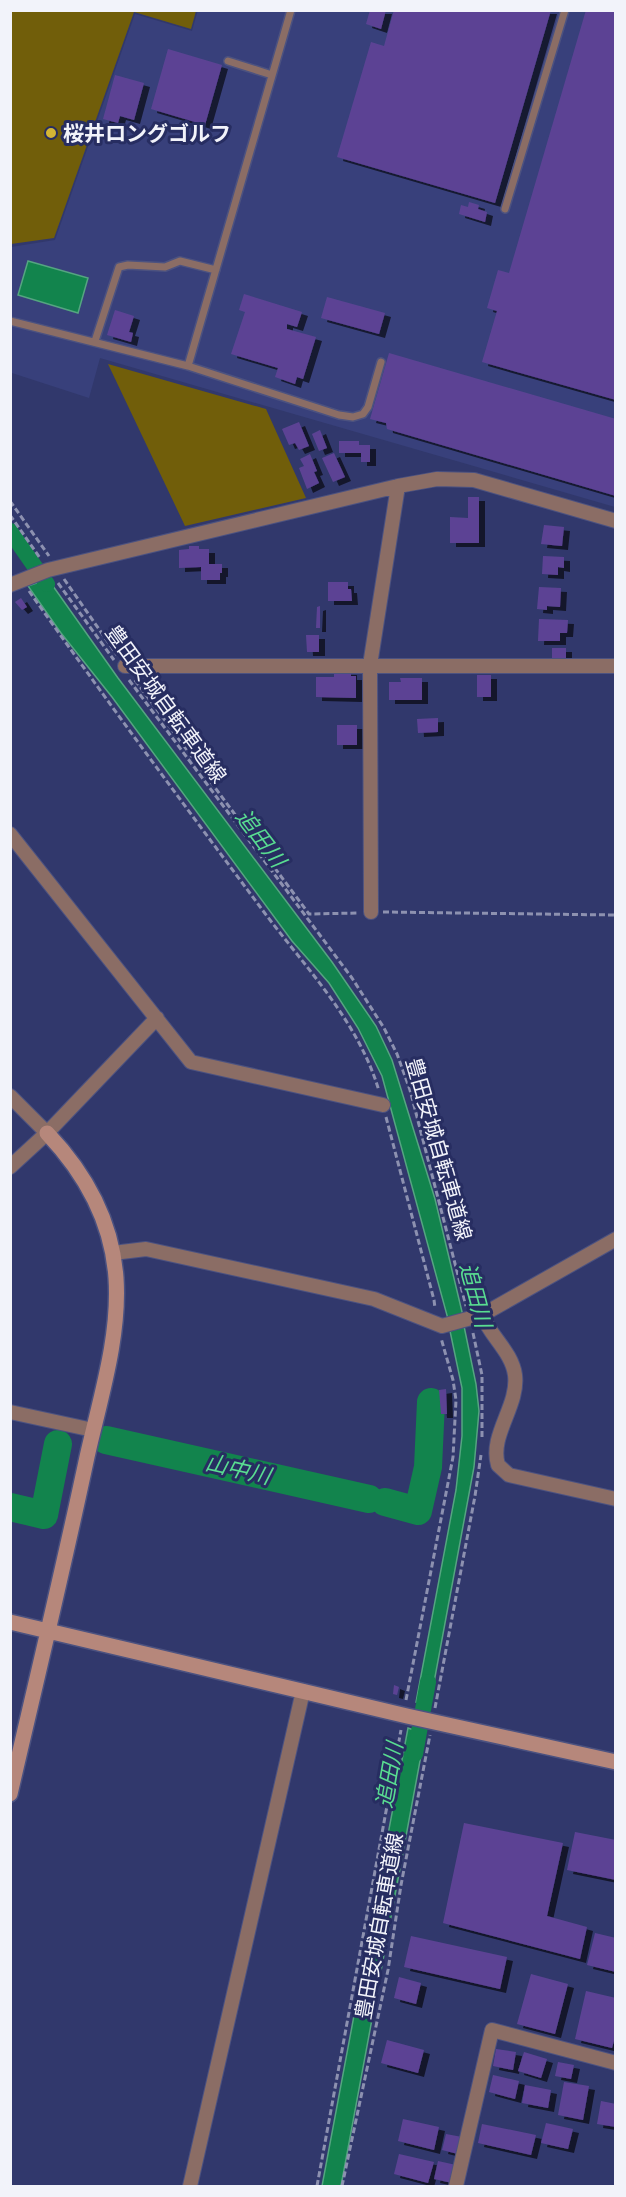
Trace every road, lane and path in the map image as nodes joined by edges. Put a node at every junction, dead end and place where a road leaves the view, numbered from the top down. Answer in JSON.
{"nodes":[{"id":1,"x":291,"y":10,"type":"edge"},
{"id":2,"x":565,"y":10,"type":"edge"},
{"id":3,"x":228,"y":61,"type":"dead end"},
{"id":4,"x":272,"y":75,"type":"junction"},
{"id":5,"x":505,"y":209,"type":"dead end"},
{"id":6,"x":216,"y":270,"type":"junction"},
{"id":7,"x":10,"y":321,"type":"edge"},
{"id":8,"x":95,"y":341,"type":"junction"},
{"id":9,"x":381,"y":362,"type":"dead end"},
{"id":10,"x":188,"y":366,"type":"junction"},
{"id":11,"x":398,"y":486,"type":"junction"},
{"id":12,"x":10,"y":501,"type":"edge"},
{"id":13,"x":10,"y":515,"type":"edge"},
{"id":14,"x":615,"y":521,"type":"edge"},
{"id":15,"x":48,"y":570,"type":"junction"},
{"id":16,"x":19,"y":582,"type":"edge"},
{"id":17,"x":370,"y":665,"type":"junction"},
{"id":18,"x":615,"y":666,"type":"edge"},
{"id":19,"x":123,"y":668,"type":"junction"},
{"id":20,"x":10,"y":834,"type":"edge"},
{"id":21,"x":371,"y":912,"type":"junction"},
{"id":22,"x":615,"y":915,"type":"edge"},
{"id":23,"x":157,"y":1018,"type":"junction"},
{"id":24,"x":10,"y":1096,"type":"edge"},
{"id":25,"x":383,"y":1105,"type":"junction"},
{"id":26,"x":47,"y":1133,"type":"junction"},
{"id":27,"x":10,"y":1167,"type":"edge"},
{"id":28,"x":615,"y":1239,"type":"edge"},
{"id":29,"x":113,"y":1253,"type":"junction"},
{"id":30,"x":471,"y":1319,"type":"junction"},
{"id":31,"x":440,"y":1325,"type":"junction"},
{"id":32,"x":10,"y":1412,"type":"edge"},
{"id":33,"x":93,"y":1430,"type":"junction"},
{"id":34,"x":615,"y":1499,"type":"edge"},
{"id":35,"x":10,"y":1622,"type":"edge"},
{"id":36,"x":49,"y":1631,"type":"junction"},
{"id":37,"x":303,"y":1691,"type":"junction"},
{"id":38,"x":405,"y":1715,"type":"junction"},
{"id":39,"x":429,"y":1720,"type":"junction"},
{"id":40,"x":615,"y":1762,"type":"edge"},
{"id":41,"x":10,"y":1794,"type":"edge"},
{"id":42,"x":614,"y":2060,"type":"edge"},
{"id":43,"x":190,"y":2187,"type":"edge"},
{"id":44,"x":316,"y":2187,"type":"edge"},
{"id":45,"x":342,"y":2187,"type":"edge"},
{"id":46,"x":456,"y":2187,"type":"edge"}],
"edges":[{"from":1,"to":4,"type":"lane"},
{"from":2,"to":5,"type":"lane"},
{"from":3,"to":4,"type":"lane"},
{"from":4,"to":6,"type":"lane"},
{"from":6,"to":8,"type":"lane"},
{"from":6,"to":10,"type":"lane"},
{"from":7,"to":8,"type":"lane"},
{"from":8,"to":10,"type":"lane"},
{"from":9,"to":10,"type":"lane"},
{"from":11,"to":14,"type":"street"},
{"from":11,"to":15,"type":"street"},
{"from":11,"to":17,"type":"street"},
{"from":12,"to":15,"type":"path"},
{"from":13,"to":15,"type":"path","name":"豊田安城自転車道線"},
{"from":15,"to":16,"type":"street"},
{"from":15,"to":19,"type":"path"},
{"from":15,"to":19,"type":"path","name":"豊田安城自転車道線"},
{"from":16,"to":25,"type":"path"},
{"from":17,"to":18,"type":"street"},
{"from":17,"to":19,"type":"street"},
{"from":17,"to":21,"type":"street"},
{"from":19,"to":21,"type":"path"},
{"from":19,"to":30,"type":"path","name":"豊田安城自転車道線"},
{"from":20,"to":23,"type":"street"},
{"from":21,"to":22,"type":"path"},
{"from":23,"to":25,"type":"street"},
{"from":23,"to":26,"type":"street"},
{"from":24,"to":26,"type":"street"},
{"from":25,"to":31,"type":"path"},
{"from":26,"to":27,"type":"street"},
{"from":26,"to":29,"type":"street"},
{"from":28,"to":30,"type":"street"},
{"from":29,"to":31,"type":"street"},
{"from":29,"to":33,"type":"street"},
{"from":30,"to":31,"type":"street"},
{"from":30,"to":34,"type":"street"},
{"from":30,"to":39,"type":"path","name":"豊田安城自転車道線"},
{"from":31,"to":38,"type":"path"},
{"from":32,"to":33,"type":"street"},
{"from":33,"to":36,"type":"street"},
{"from":35,"to":36,"type":"street"},
{"from":36,"to":37,"type":"street"},
{"from":36,"to":41,"type":"street"},
{"from":37,"to":38,"type":"street"},
{"from":37,"to":43,"type":"street"},
{"from":38,"to":39,"type":"street"},
{"from":38,"to":44,"type":"path"},
{"from":39,"to":40,"type":"street"},
{"from":39,"to":45,"type":"path","name":"豊田安城自転車道線"},
{"from":42,"to":46,"type":"street"}]}
